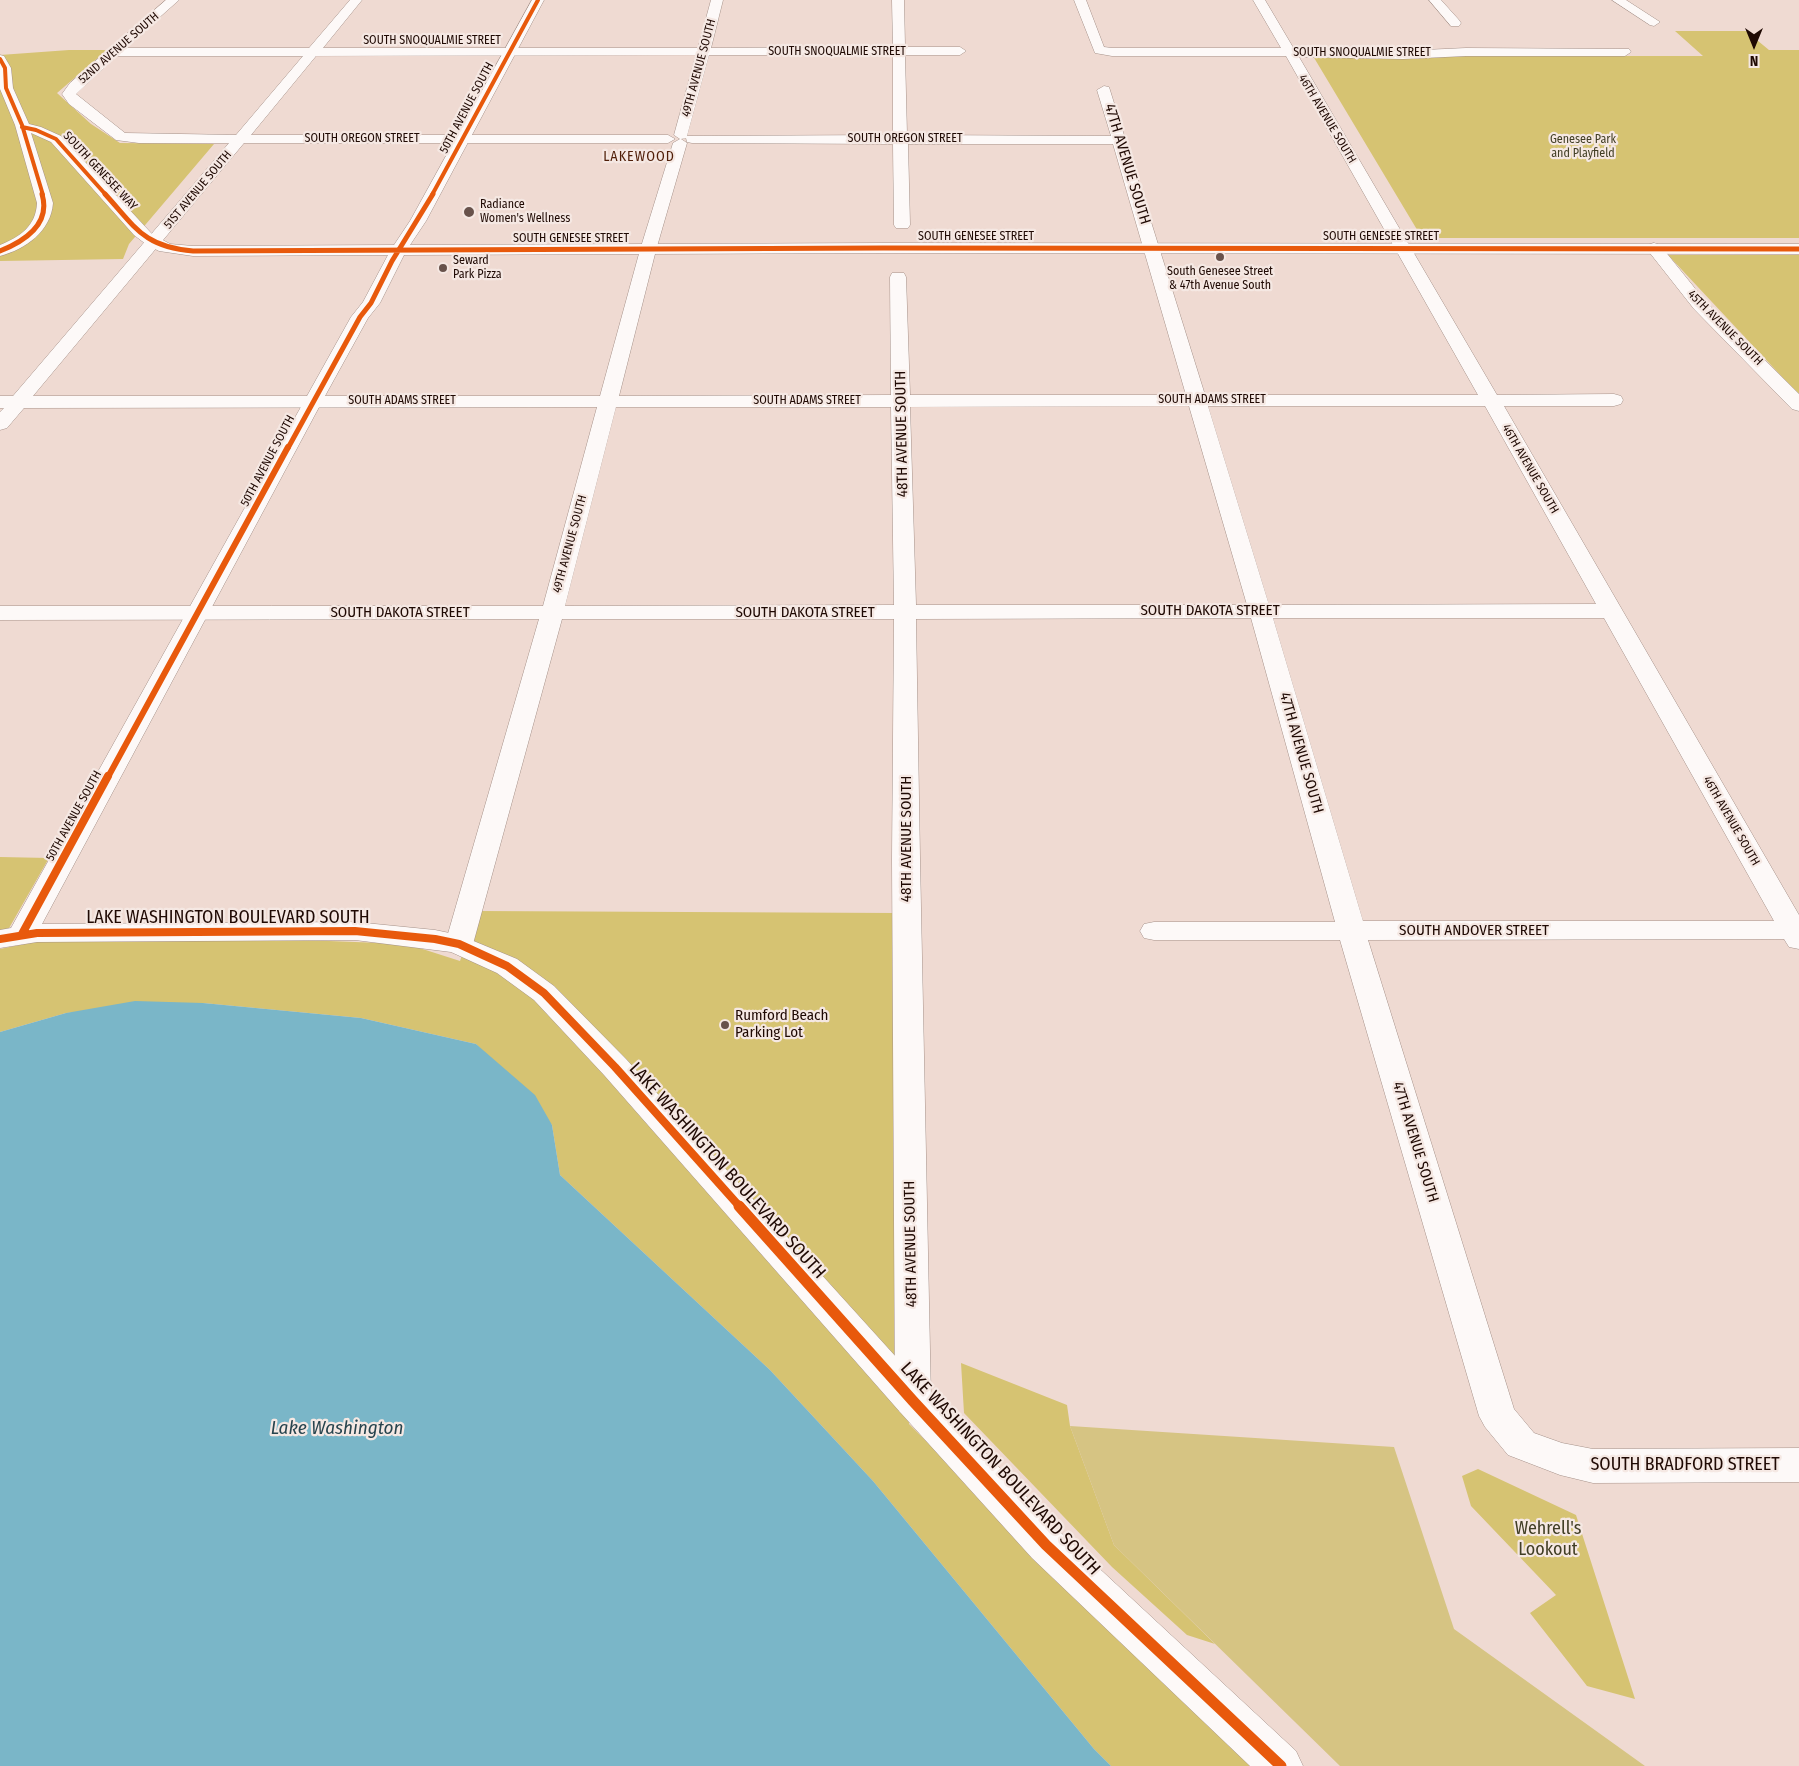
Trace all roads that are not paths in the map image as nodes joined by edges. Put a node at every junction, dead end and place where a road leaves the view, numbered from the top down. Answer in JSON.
{"nodes":[{"id":1,"x":173,"y":0,"type":"edge"},
{"id":2,"x":356,"y":0,"type":"edge"},
{"id":3,"x":538,"y":0,"type":"edge"},
{"id":4,"x":717,"y":0,"type":"edge"},
{"id":5,"x":898,"y":0,"type":"edge"},
{"id":6,"x":1080,"y":0,"type":"edge"},
{"id":7,"x":1259,"y":0,"type":"edge"},
{"id":8,"x":1435,"y":0,"type":"edge"},
{"id":9,"x":1618,"y":0,"type":"edge"},
{"id":10,"x":1654,"y":22,"type":"dead end"},
{"id":11,"x":1455,"y":23,"type":"dead end"},
{"id":12,"x":960,"y":51,"type":"dead end"},
{"id":13,"x":114,"y":52,"type":"junction"},
{"id":14,"x":312,"y":52,"type":"junction"},
{"id":15,"x":509,"y":52,"type":"junction"},
{"id":16,"x":704,"y":52,"type":"junction"},
{"id":17,"x":899,"y":52,"type":"junction"},
{"id":18,"x":1288,"y":52,"type":"junction"},
{"id":19,"x":1626,"y":52,"type":"dead end"},
{"id":20,"x":0,"y":59,"type":"edge"},
{"id":21,"x":1104,"y":90,"type":"dead end"},
{"id":22,"x":22,"y":127,"type":"junction"},
{"id":23,"x":117,"y":134,"type":"joint"},
{"id":24,"x":462,"y":139,"type":"junction"},
{"id":25,"x":680,"y":139,"type":"junction"},
{"id":26,"x":900,"y":139,"type":"junction"},
{"id":27,"x":240,"y":140,"type":"junction"},
{"id":28,"x":1119,"y":140,"type":"junction"},
{"id":29,"x":902,"y":225,"type":"dead end"},
{"id":30,"x":153,"y":244,"type":"junction"},
{"id":31,"x":1153,"y":248,"type":"junction"},
{"id":32,"x":1404,"y":248,"type":"junction"},
{"id":33,"x":1654,"y":248,"type":"junction"},
{"id":34,"x":1799,"y":248,"type":"edge"},
{"id":35,"x":0,"y":250,"type":"edge"},
{"id":36,"x":399,"y":250,"type":"junction"},
{"id":37,"x":648,"y":250,"type":"junction"},
{"id":38,"x":898,"y":277,"type":"dead end"},
{"id":39,"x":1196,"y":400,"type":"junction"},
{"id":40,"x":1490,"y":400,"type":"junction"},
{"id":41,"x":1614,"y":400,"type":"dead end"},
{"id":42,"x":313,"y":401,"type":"junction"},
{"id":43,"x":608,"y":401,"type":"junction"},
{"id":44,"x":902,"y":401,"type":"junction"},
{"id":45,"x":9,"y":402,"type":"edge"},
{"id":46,"x":1799,"y":405,"type":"edge"},
{"id":47,"x":0,"y":424,"type":"edge"},
{"id":48,"x":1260,"y":611,"type":"junction"},
{"id":49,"x":1610,"y":611,"type":"junction"},
{"id":50,"x":0,"y":613,"type":"edge"},
{"id":51,"x":552,"y":613,"type":"junction"},
{"id":52,"x":906,"y":613,"type":"junction"},
{"id":53,"x":198,"y":614,"type":"junction"},
{"id":54,"x":1154,"y":931,"type":"dead end"},
{"id":55,"x":1352,"y":931,"type":"junction"},
{"id":56,"x":1796,"y":935,"type":"edge"},
{"id":57,"x":11,"y":936,"type":"edge"},
{"id":58,"x":459,"y":944,"type":"junction"},
{"id":59,"x":913,"y":1401,"type":"junction"},
{"id":60,"x":1498,"y":1416,"type":"joint"},
{"id":61,"x":1799,"y":1465,"type":"edge"},
{"id":62,"x":1281,"y":1766,"type":"edge"}],
"edges":[{"from":1,"to":13,"type":"street","name":"52ND AVENUE SOUTH"},
{"from":2,"to":14,"type":"street","name":"51ST AVENUE SOUTH"},
{"from":3,"to":15,"type":"street","name":"50TH AVENUE SOUTH"},
{"from":4,"to":16,"type":"street","name":"49TH AVENUE SOUTH"},
{"from":5,"to":17,"type":"street"},
{"from":6,"to":18,"type":"street","name":"SOUTH SNOQUALMIE STREET"},
{"from":7,"to":18,"type":"street","name":"46TH AVENUE SOUTH"},
{"from":8,"to":11,"type":"street"},
{"from":9,"to":10,"type":"street"},
{"from":12,"to":17,"type":"street","name":"SOUTH SNOQUALMIE STREET"},
{"from":13,"to":14,"type":"street","name":"SOUTH SNOQUALMIE STREET"},
{"from":13,"to":23,"type":"street","name":"52ND AVENUE SOUTH"},
{"from":14,"to":15,"type":"street","name":"SOUTH SNOQUALMIE STREET"},
{"from":14,"to":27,"type":"street","name":"51ST AVENUE SOUTH"},
{"from":15,"to":16,"type":"street","name":"SOUTH SNOQUALMIE STREET"},
{"from":15,"to":24,"type":"street","name":"50TH AVENUE SOUTH"},
{"from":16,"to":17,"type":"street","name":"SOUTH SNOQUALMIE STREET"},
{"from":16,"to":25,"type":"street","name":"49TH AVENUE SOUTH"},
{"from":17,"to":26,"type":"street"},
{"from":18,"to":19,"type":"street","name":"SOUTH SNOQUALMIE STREET"},
{"from":18,"to":32,"type":"street","name":"46TH AVENUE SOUTH"},
{"from":20,"to":22,"type":"street"},
{"from":21,"to":28,"type":"street","name":"47TH AVENUE SOUTH"},
{"from":22,"to":30,"type":"street","name":"SOUTH GENESEE WAY"},
{"from":22,"to":35,"type":"street"},
{"from":23,"to":27,"type":"street","name":"SOUTH OREGON STREET"},
{"from":24,"to":25,"type":"street","name":"SOUTH OREGON STREET"},
{"from":24,"to":27,"type":"street","name":"SOUTH OREGON STREET"},
{"from":24,"to":36,"type":"street","name":"50TH AVENUE SOUTH"},
{"from":25,"to":26,"type":"street","name":"SOUTH OREGON STREET"},
{"from":25,"to":37,"type":"street","name":"49TH AVENUE SOUTH"},
{"from":26,"to":28,"type":"street","name":"SOUTH OREGON STREET"},
{"from":26,"to":29,"type":"street"},
{"from":27,"to":30,"type":"street","name":"51ST AVENUE SOUTH"},
{"from":28,"to":31,"type":"street","name":"47TH AVENUE SOUTH"},
{"from":30,"to":36,"type":"street","name":"SOUTH GENESEE STREET"},
{"from":30,"to":45,"type":"street","name":"51ST AVENUE SOUTH"},
{"from":31,"to":32,"type":"street","name":"SOUTH GENESEE STREET"},
{"from":31,"to":37,"type":"street","name":"SOUTH GENESEE STREET"},
{"from":31,"to":39,"type":"street","name":"47TH AVENUE SOUTH"},
{"from":32,"to":33,"type":"street","name":"SOUTH GENESEE STREET"},
{"from":32,"to":40,"type":"street","name":"46TH AVENUE SOUTH"},
{"from":33,"to":34,"type":"street","name":"SOUTH GENESEE STREET"},
{"from":33,"to":46,"type":"street","name":"45TH AVENUE SOUTH"},
{"from":36,"to":37,"type":"street","name":"SOUTH GENESEE STREET"},
{"from":36,"to":42,"type":"street","name":"50TH AVENUE SOUTH"},
{"from":37,"to":43,"type":"street","name":"49TH AVENUE SOUTH"},
{"from":38,"to":44,"type":"street","name":"48TH AVENUE SOUTH"},
{"from":39,"to":40,"type":"street","name":"SOUTH ADAMS STREET"},
{"from":39,"to":44,"type":"street","name":"SOUTH ADAMS STREET"},
{"from":39,"to":48,"type":"street","name":"47TH AVENUE SOUTH"},
{"from":40,"to":41,"type":"street","name":"SOUTH ADAMS STREET"},
{"from":40,"to":49,"type":"street","name":"46TH AVENUE SOUTH"},
{"from":42,"to":43,"type":"street","name":"SOUTH ADAMS STREET"},
{"from":42,"to":45,"type":"street","name":"SOUTH ADAMS STREET"},
{"from":42,"to":53,"type":"street","name":"50TH AVENUE SOUTH"},
{"from":43,"to":44,"type":"street","name":"SOUTH ADAMS STREET"},
{"from":43,"to":51,"type":"street","name":"49TH AVENUE SOUTH"},
{"from":44,"to":52,"type":"street","name":"48TH AVENUE SOUTH"},
{"from":45,"to":47,"type":"street","name":"51ST AVENUE SOUTH"},
{"from":48,"to":49,"type":"street","name":"SOUTH DAKOTA STREET"},
{"from":48,"to":52,"type":"street","name":"SOUTH DAKOTA STREET"},
{"from":48,"to":55,"type":"street","name":"47TH AVENUE SOUTH"},
{"from":49,"to":56,"type":"street","name":"46TH AVENUE SOUTH"},
{"from":50,"to":53,"type":"street","name":"SOUTH DAKOTA STREET"},
{"from":51,"to":52,"type":"street","name":"SOUTH DAKOTA STREET"},
{"from":51,"to":53,"type":"street","name":"SOUTH DAKOTA STREET"},
{"from":51,"to":58,"type":"street","name":"49TH AVENUE SOUTH"},
{"from":52,"to":59,"type":"street","name":"48TH AVENUE SOUTH"},
{"from":53,"to":57,"type":"street","name":"50TH AVENUE SOUTH"},
{"from":54,"to":55,"type":"street","name":"SOUTH ANDOVER STREET"},
{"from":55,"to":56,"type":"street","name":"SOUTH ANDOVER STREET"},
{"from":55,"to":60,"type":"street","name":"47TH AVENUE SOUTH"},
{"from":57,"to":58,"type":"street","name":"LAKE WASHINGTON BOULEVARD SOUTH"},
{"from":58,"to":59,"type":"street","name":"LAKE WASHINGTON BOULEVARD SOUTH"},
{"from":59,"to":62,"type":"street","name":"LAKE WASHINGTON BOULEVARD SOUTH"},
{"from":60,"to":61,"type":"street","name":"SOUTH BRADFORD STREET"}]}
